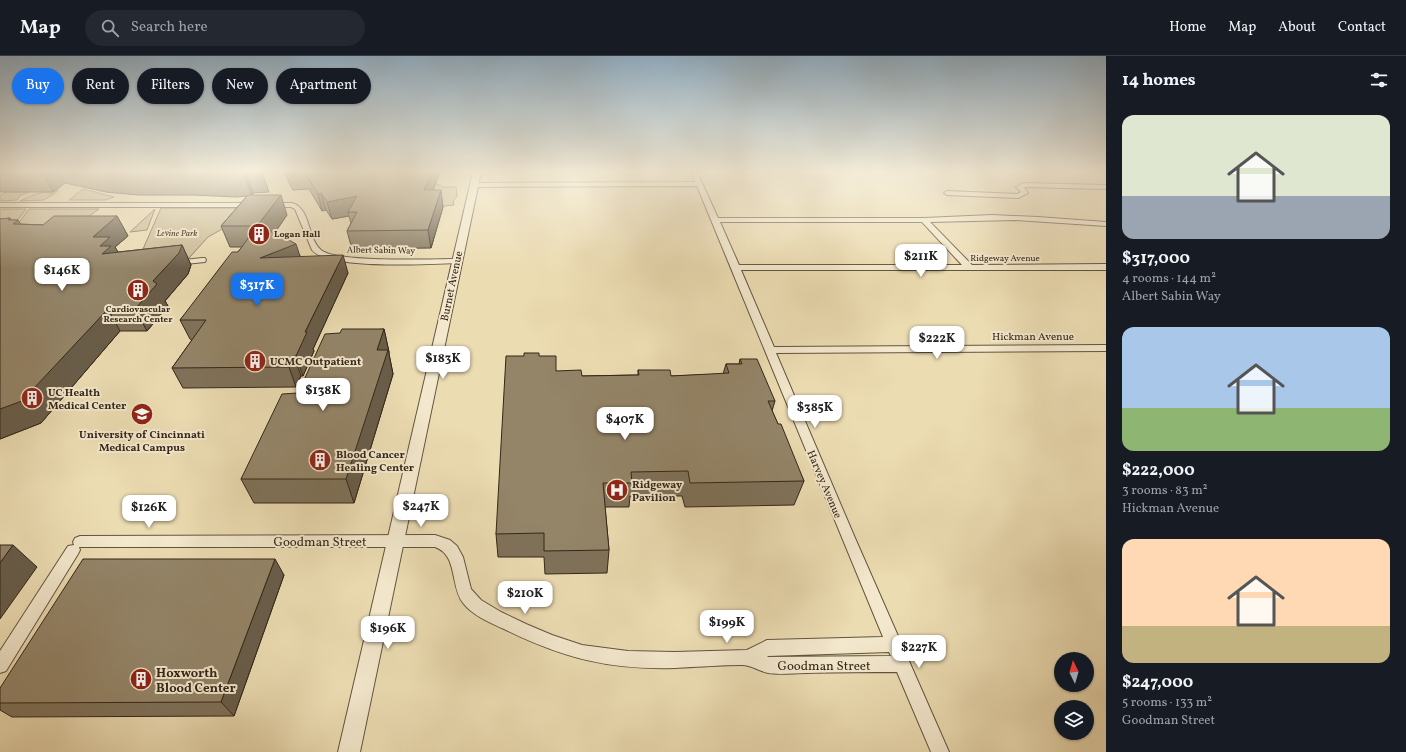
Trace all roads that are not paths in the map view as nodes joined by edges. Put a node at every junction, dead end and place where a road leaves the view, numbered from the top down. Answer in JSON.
{"nodes":[{"id":1,"x":470,"y":204,"type":"edge"},
{"id":2,"x":708,"y":204,"type":"edge"},
{"id":3,"x":0,"y":205,"type":"edge"},
{"id":4,"x":715,"y":220,"type":"junction"},
{"id":5,"x":924,"y":220,"type":"junction"},
{"id":6,"x":1106,"y":224,"type":"edge"},
{"id":7,"x":202,"y":260,"type":"dead end"},
{"id":8,"x":457,"y":260,"type":"junction"},
{"id":9,"x":164,"y":265,"type":"edge"},
{"id":10,"x":1106,"y":267,"type":"edge"},
{"id":11,"x":736,"y":268,"type":"junction"},
{"id":12,"x":970,"y":268,"type":"junction"},
{"id":13,"x":1106,"y":348,"type":"edge"},
{"id":14,"x":769,"y":350,"type":"junction"},
{"id":15,"x":395,"y":541,"type":"junction"},
{"id":16,"x":893,"y":644,"type":"junction"},
{"id":17,"x":748,"y":658,"type":"junction"},
{"id":18,"x":901,"y":664,"type":"junction"},
{"id":19,"x":0,"y":665,"type":"edge"},
{"id":20,"x":349,"y":752,"type":"edge"},
{"id":21,"x":940,"y":752,"type":"edge"}],
"edges":[{"from":1,"to":8,"type":"street","name":"Burnet Avenue"},
{"from":2,"to":4,"type":"street","name":"Harvey Avenue"},
{"from":3,"to":8,"type":"street","name":"Albert Sabin Way"},
{"from":4,"to":5,"type":"street"},
{"from":4,"to":11,"type":"street","name":"Harvey Avenue"},
{"from":5,"to":6,"type":"street"},
{"from":5,"to":12,"type":"street"},
{"from":7,"to":9,"type":"street"},
{"from":8,"to":15,"type":"street","name":"Burnet Avenue"},
{"from":10,"to":12,"type":"street","name":"Ridgeway Avenue"},
{"from":11,"to":12,"type":"street","name":"Ridgeway Avenue"},
{"from":11,"to":14,"type":"street","name":"Harvey Avenue"},
{"from":13,"to":14,"type":"street","name":"Hickman Avenue"},
{"from":14,"to":16,"type":"street","name":"Harvey Avenue"},
{"from":15,"to":17,"type":"street","name":"Goodman Street"},
{"from":15,"to":19,"type":"street","name":"Goodman Street"},
{"from":15,"to":20,"type":"street","name":"Burnet Avenue"},
{"from":16,"to":17,"type":"street","name":"Goodman Street"},
{"from":16,"to":18,"type":"street","name":"Harvey Avenue"},
{"from":17,"to":18,"type":"street","name":"Goodman Street"},
{"from":18,"to":21,"type":"street","name":"Harvey Avenue"}]}
